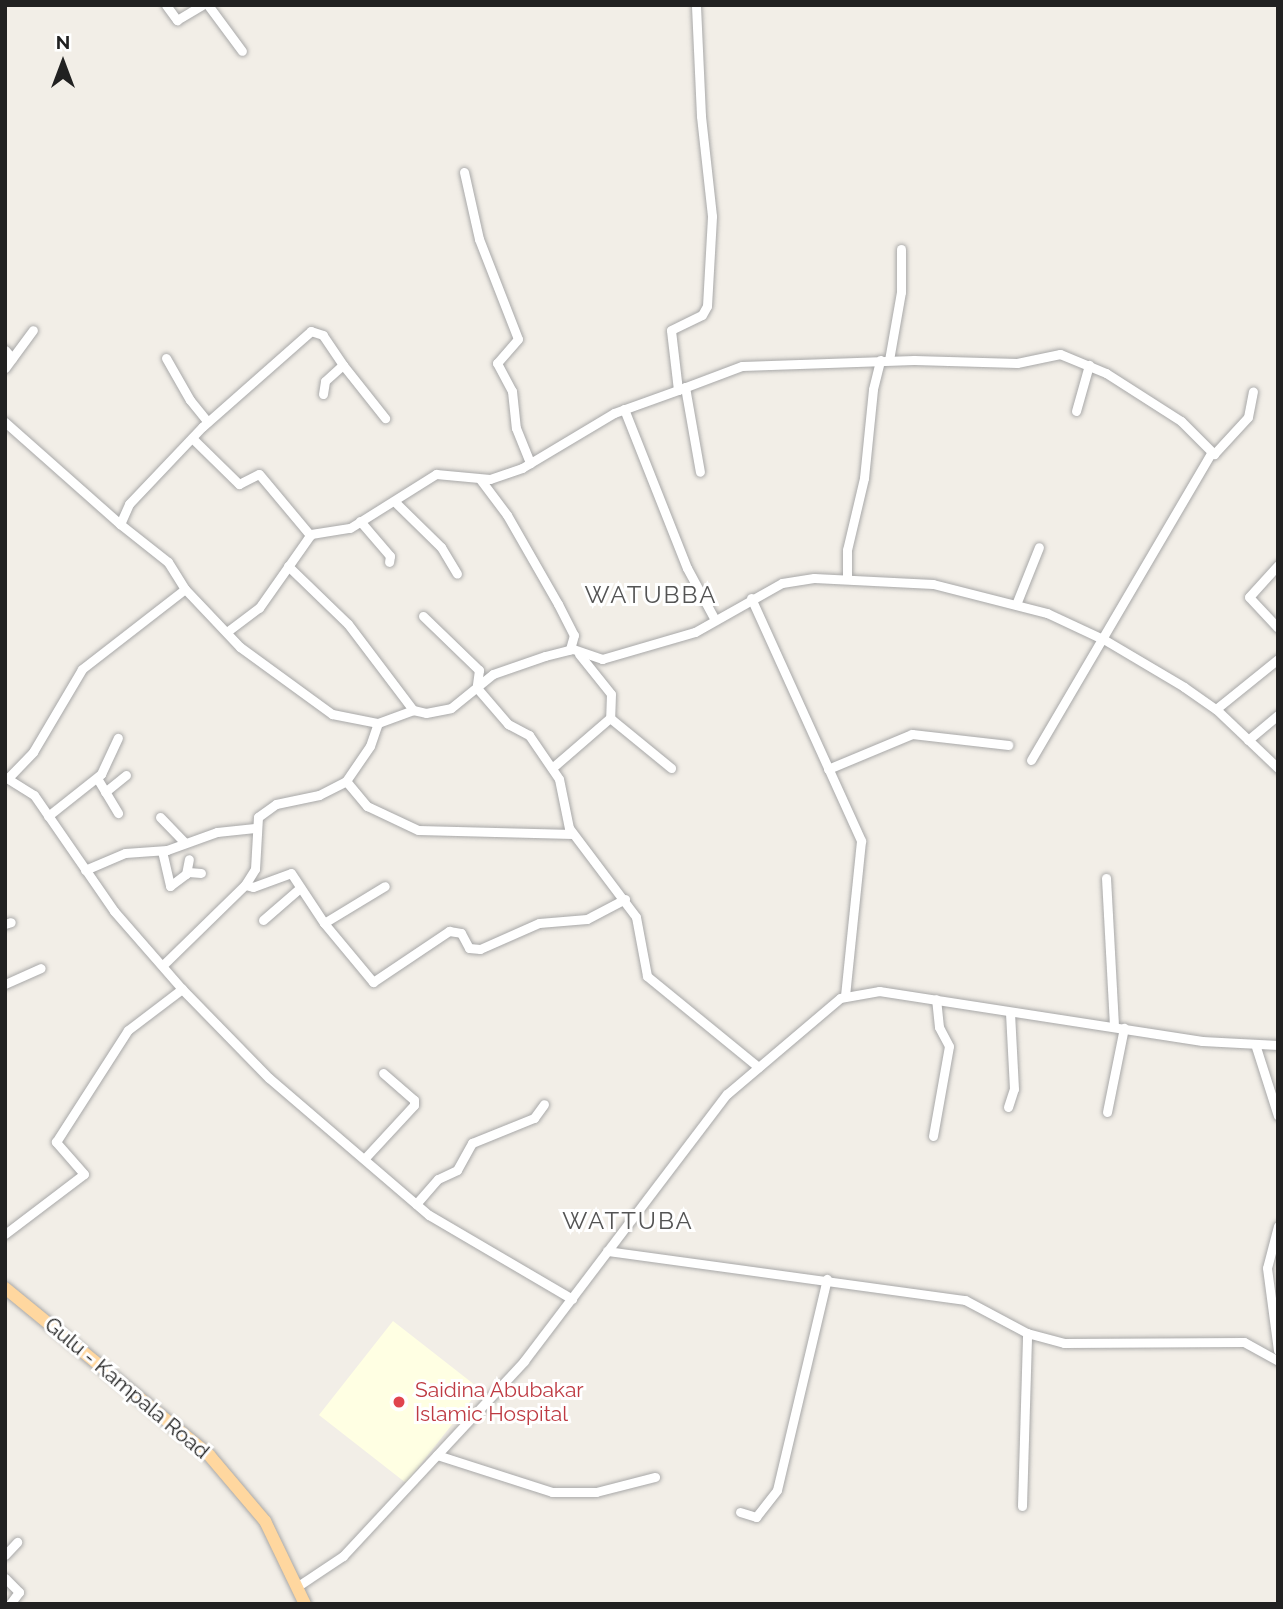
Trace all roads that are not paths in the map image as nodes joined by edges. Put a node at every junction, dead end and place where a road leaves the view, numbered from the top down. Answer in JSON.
{"nodes":[{"id":1,"x":166,"y":5,"type":"edge"},
{"id":2,"x":202,"y":5,"type":"edge"},
{"id":3,"x":208,"y":5,"type":"edge"},
{"id":4,"x":696,"y":5,"type":"edge"},
{"id":5,"x":242,"y":51,"type":"dead end"},
{"id":6,"x":464,"y":172,"type":"dead end"},
{"id":7,"x":901,"y":249,"type":"dead end"},
{"id":8,"x":33,"y":330,"type":"dead end"},
{"id":9,"x":5,"y":350,"type":"edge"},
{"id":10,"x":12,"y":358,"type":"junction"},
{"id":11,"x":166,"y":358,"type":"dead end"},
{"id":12,"x":885,"y":360,"type":"junction"},
{"id":13,"x":343,"y":365,"type":"junction"},
{"id":14,"x":1089,"y":365,"type":"junction"},
{"id":15,"x":5,"y":368,"type":"edge"},
{"id":16,"x":682,"y":389,"type":"junction"},
{"id":17,"x":1254,"y":391,"type":"dead end"},
{"id":18,"x":323,"y":394,"type":"dead end"},
{"id":19,"x":624,"y":409,"type":"junction"},
{"id":20,"x":1076,"y":411,"type":"dead end"},
{"id":21,"x":385,"y":418,"type":"dead end"},
{"id":22,"x":5,"y":422,"type":"edge"},
{"id":23,"x":208,"y":422,"type":"junction"},
{"id":24,"x":192,"y":438,"type":"junction"},
{"id":25,"x":1211,"y":453,"type":"junction"},
{"id":26,"x":530,"y":463,"type":"junction"},
{"id":27,"x":700,"y":472,"type":"dead end"},
{"id":28,"x":480,"y":479,"type":"junction"},
{"id":29,"x":394,"y":501,"type":"junction"},
{"id":30,"x":360,"y":521,"type":"junction"},
{"id":31,"x":120,"y":524,"type":"junction"},
{"id":32,"x":310,"y":535,"type":"junction"},
{"id":33,"x":1039,"y":547,"type":"dead end"},
{"id":34,"x":389,"y":562,"type":"dead end"},
{"id":35,"x":1278,"y":565,"type":"edge"},
{"id":36,"x":288,"y":566,"type":"junction"},
{"id":37,"x":457,"y":574,"type":"dead end"},
{"id":38,"x":847,"y":579,"type":"junction"},
{"id":39,"x":185,"y":589,"type":"junction"},
{"id":40,"x":751,"y":598,"type":"junction"},
{"id":41,"x":1017,"y":602,"type":"junction"},
{"id":42,"x":423,"y":616,"type":"dead end"},
{"id":43,"x":715,"y":620,"type":"junction"},
{"id":44,"x":1278,"y":628,"type":"edge"},
{"id":45,"x":228,"y":631,"type":"junction"},
{"id":46,"x":573,"y":650,"type":"junction"},
{"id":47,"x":1278,"y":659,"type":"edge"},
{"id":48,"x":477,"y":688,"type":"junction"},
{"id":49,"x":1216,"y":709,"type":"junction"},
{"id":50,"x":413,"y":710,"type":"junction"},
{"id":51,"x":1278,"y":715,"type":"edge"},
{"id":52,"x":610,"y":718,"type":"junction"},
{"id":53,"x":378,"y":723,"type":"junction"},
{"id":54,"x":118,"y":738,"type":"dead end"},
{"id":55,"x":1248,"y":740,"type":"junction"},
{"id":56,"x":1008,"y":745,"type":"dead end"},
{"id":57,"x":1031,"y":760,"type":"dead end"},
{"id":58,"x":552,"y":768,"type":"junction"},
{"id":59,"x":671,"y":768,"type":"dead end"},
{"id":60,"x":1278,"y":768,"type":"edge"},
{"id":61,"x":828,"y":769,"type":"junction"},
{"id":62,"x":126,"y":775,"type":"dead end"},
{"id":63,"x":7,"y":777,"type":"edge"},
{"id":64,"x":97,"y":778,"type":"junction"},
{"id":65,"x":346,"y":781,"type":"junction"},
{"id":66,"x":105,"y":792,"type":"junction"},
{"id":67,"x":118,"y":813,"type":"dead end"},
{"id":68,"x":48,"y":816,"type":"junction"},
{"id":69,"x":160,"y":817,"type":"dead end"},
{"id":70,"x":255,"y":828,"type":"junction"},
{"id":71,"x":573,"y":834,"type":"junction"},
{"id":72,"x":184,"y":842,"type":"junction"},
{"id":73,"x":162,"y":851,"type":"junction"},
{"id":74,"x":189,"y":859,"type":"dead end"},
{"id":75,"x":85,"y":870,"type":"junction"},
{"id":76,"x":188,"y":872,"type":"junction"},
{"id":77,"x":201,"y":873,"type":"dead end"},
{"id":78,"x":1106,"y":878,"type":"dead end"},
{"id":79,"x":245,"y":885,"type":"junction"},
{"id":80,"x":385,"y":886,"type":"dead end"},
{"id":81,"x":300,"y":888,"type":"junction"},
{"id":82,"x":625,"y":899,"type":"junction"},
{"id":83,"x":263,"y":920,"type":"dead end"},
{"id":84,"x":324,"y":923,"type":"junction"},
{"id":85,"x":164,"y":964,"type":"junction"},
{"id":86,"x":41,"y":968,"type":"dead end"},
{"id":87,"x":5,"y":984,"type":"edge"},
{"id":88,"x":182,"y":989,"type":"junction"},
{"id":89,"x":845,"y":996,"type":"junction"},
{"id":90,"x":936,"y":999,"type":"junction"},
{"id":91,"x":1010,"y":1012,"type":"junction"},
{"id":92,"x":1119,"y":1027,"type":"junction"},
{"id":93,"x":1278,"y":1045,"type":"edge"},
{"id":94,"x":1256,"y":1047,"type":"junction"},
{"id":95,"x":758,"y":1067,"type":"junction"},
{"id":96,"x":383,"y":1073,"type":"dead end"},
{"id":97,"x":544,"y":1104,"type":"dead end"},
{"id":98,"x":1008,"y":1107,"type":"dead end"},
{"id":99,"x":1107,"y":1112,"type":"dead end"},
{"id":100,"x":1278,"y":1116,"type":"edge"},
{"id":101,"x":933,"y":1136,"type":"dead end"},
{"id":102,"x":365,"y":1157,"type":"junction"},
{"id":103,"x":416,"y":1204,"type":"junction"},
{"id":104,"x":1278,"y":1226,"type":"edge"},
{"id":105,"x":5,"y":1234,"type":"edge"},
{"id":106,"x":607,"y":1251,"type":"junction"},
{"id":107,"x":827,"y":1279,"type":"junction"},
{"id":108,"x":5,"y":1287,"type":"edge"},
{"id":109,"x":572,"y":1299,"type":"junction"},
{"id":110,"x":1027,"y":1333,"type":"junction"},
{"id":111,"x":1278,"y":1350,"type":"edge"},
{"id":112,"x":1278,"y":1361,"type":"edge"},
{"id":113,"x":437,"y":1455,"type":"junction"},
{"id":114,"x":655,"y":1477,"type":"dead end"},
{"id":115,"x":1022,"y":1506,"type":"dead end"},
{"id":116,"x":740,"y":1511,"type":"dead end"},
{"id":117,"x":18,"y":1542,"type":"dead end"},
{"id":118,"x":5,"y":1555,"type":"edge"},
{"id":119,"x":5,"y":1578,"type":"edge"},
{"id":120,"x":298,"y":1586,"type":"junction"},
{"id":121,"x":10,"y":1604,"type":"edge"},
{"id":122,"x":305,"y":1604,"type":"edge"}],
"edges":[{"from":1,"to":2,"type":"street"},
{"from":3,"to":5,"type":"street"},
{"from":4,"to":16,"type":"street"},
{"from":6,"to":26,"type":"street"},
{"from":7,"to":12,"type":"street"},
{"from":8,"to":10,"type":"street"},
{"from":9,"to":10,"type":"street"},
{"from":10,"to":15,"type":"street"},
{"from":11,"to":23,"type":"street"},
{"from":12,"to":14,"type":"street"},
{"from":12,"to":16,"type":"street"},
{"from":12,"to":38,"type":"street"},
{"from":13,"to":18,"type":"street"},
{"from":13,"to":21,"type":"street"},
{"from":13,"to":23,"type":"street"},
{"from":14,"to":20,"type":"street"},
{"from":14,"to":25,"type":"street"},
{"from":16,"to":19,"type":"street"},
{"from":16,"to":27,"type":"street"},
{"from":17,"to":25,"type":"street"},
{"from":19,"to":26,"type":"street"},
{"from":19,"to":43,"type":"street"},
{"from":22,"to":31,"type":"street"},
{"from":23,"to":24,"type":"street"},
{"from":24,"to":31,"type":"street"},
{"from":24,"to":32,"type":"street"},
{"from":25,"to":57,"type":"street"},
{"from":26,"to":28,"type":"street"},
{"from":28,"to":29,"type":"street"},
{"from":28,"to":46,"type":"street"},
{"from":29,"to":30,"type":"street"},
{"from":29,"to":37,"type":"street"},
{"from":30,"to":32,"type":"street"},
{"from":30,"to":34,"type":"street"},
{"from":31,"to":39,"type":"street"},
{"from":32,"to":36,"type":"street"},
{"from":33,"to":41,"type":"street"},
{"from":35,"to":44,"type":"street"},
{"from":36,"to":45,"type":"street"},
{"from":36,"to":50,"type":"street"},
{"from":38,"to":40,"type":"street"},
{"from":38,"to":41,"type":"street"},
{"from":39,"to":45,"type":"street"},
{"from":39,"to":63,"type":"street"},
{"from":40,"to":43,"type":"street"},
{"from":40,"to":61,"type":"street"},
{"from":41,"to":49,"type":"street"},
{"from":42,"to":48,"type":"street"},
{"from":43,"to":46,"type":"street"},
{"from":45,"to":53,"type":"street"},
{"from":46,"to":48,"type":"street"},
{"from":46,"to":52,"type":"street"},
{"from":47,"to":49,"type":"street"},
{"from":48,"to":50,"type":"street"},
{"from":48,"to":58,"type":"street"},
{"from":49,"to":55,"type":"street"},
{"from":50,"to":53,"type":"street"},
{"from":51,"to":55,"type":"street"},
{"from":52,"to":58,"type":"street"},
{"from":52,"to":59,"type":"street"},
{"from":53,"to":65,"type":"street"},
{"from":54,"to":64,"type":"street"},
{"from":55,"to":60,"type":"street"},
{"from":56,"to":61,"type":"street"},
{"from":58,"to":71,"type":"street"},
{"from":61,"to":89,"type":"street"},
{"from":62,"to":66,"type":"street"},
{"from":63,"to":68,"type":"street"},
{"from":64,"to":66,"type":"street"},
{"from":64,"to":68,"type":"street"},
{"from":65,"to":70,"type":"street"},
{"from":65,"to":71,"type":"street"},
{"from":66,"to":67,"type":"street"},
{"from":68,"to":75,"type":"street"},
{"from":69,"to":72,"type":"street"},
{"from":70,"to":72,"type":"street"},
{"from":70,"to":79,"type":"street"},
{"from":71,"to":82,"type":"street"},
{"from":72,"to":73,"type":"street"},
{"from":73,"to":75,"type":"street"},
{"from":73,"to":76,"type":"street"},
{"from":74,"to":76,"type":"street"},
{"from":75,"to":85,"type":"street"},
{"from":76,"to":77,"type":"street"},
{"from":78,"to":92,"type":"street"},
{"from":79,"to":81,"type":"street"},
{"from":79,"to":85,"type":"street"},
{"from":80,"to":84,"type":"street"},
{"from":81,"to":83,"type":"street"},
{"from":81,"to":84,"type":"street"},
{"from":82,"to":84,"type":"street"},
{"from":82,"to":95,"type":"street"},
{"from":85,"to":88,"type":"street"},
{"from":86,"to":87,"type":"street"},
{"from":88,"to":102,"type":"street"},
{"from":88,"to":105,"type":"street"},
{"from":89,"to":90,"type":"street"},
{"from":89,"to":95,"type":"street"},
{"from":90,"to":91,"type":"street"},
{"from":90,"to":101,"type":"street"},
{"from":91,"to":92,"type":"street"},
{"from":91,"to":98,"type":"street"},
{"from":92,"to":94,"type":"street"},
{"from":92,"to":99,"type":"street"},
{"from":93,"to":94,"type":"street"},
{"from":94,"to":100,"type":"street"},
{"from":95,"to":106,"type":"street"},
{"from":96,"to":102,"type":"street"},
{"from":97,"to":103,"type":"street"},
{"from":102,"to":103,"type":"street"},
{"from":103,"to":109,"type":"street"},
{"from":104,"to":111,"type":"street"},
{"from":106,"to":107,"type":"street"},
{"from":106,"to":109,"type":"street"},
{"from":107,"to":110,"type":"street"},
{"from":107,"to":116,"type":"street"},
{"from":108,"to":120,"type":"main road","name":"Gulu - Kampala Road"},
{"from":109,"to":113,"type":"street"},
{"from":110,"to":112,"type":"street"},
{"from":110,"to":115,"type":"street"},
{"from":113,"to":114,"type":"street"},
{"from":113,"to":120,"type":"street"},
{"from":117,"to":118,"type":"street"},
{"from":119,"to":121,"type":"street"},
{"from":120,"to":122,"type":"main road","name":"Gulu - Kampala Road"}]}
